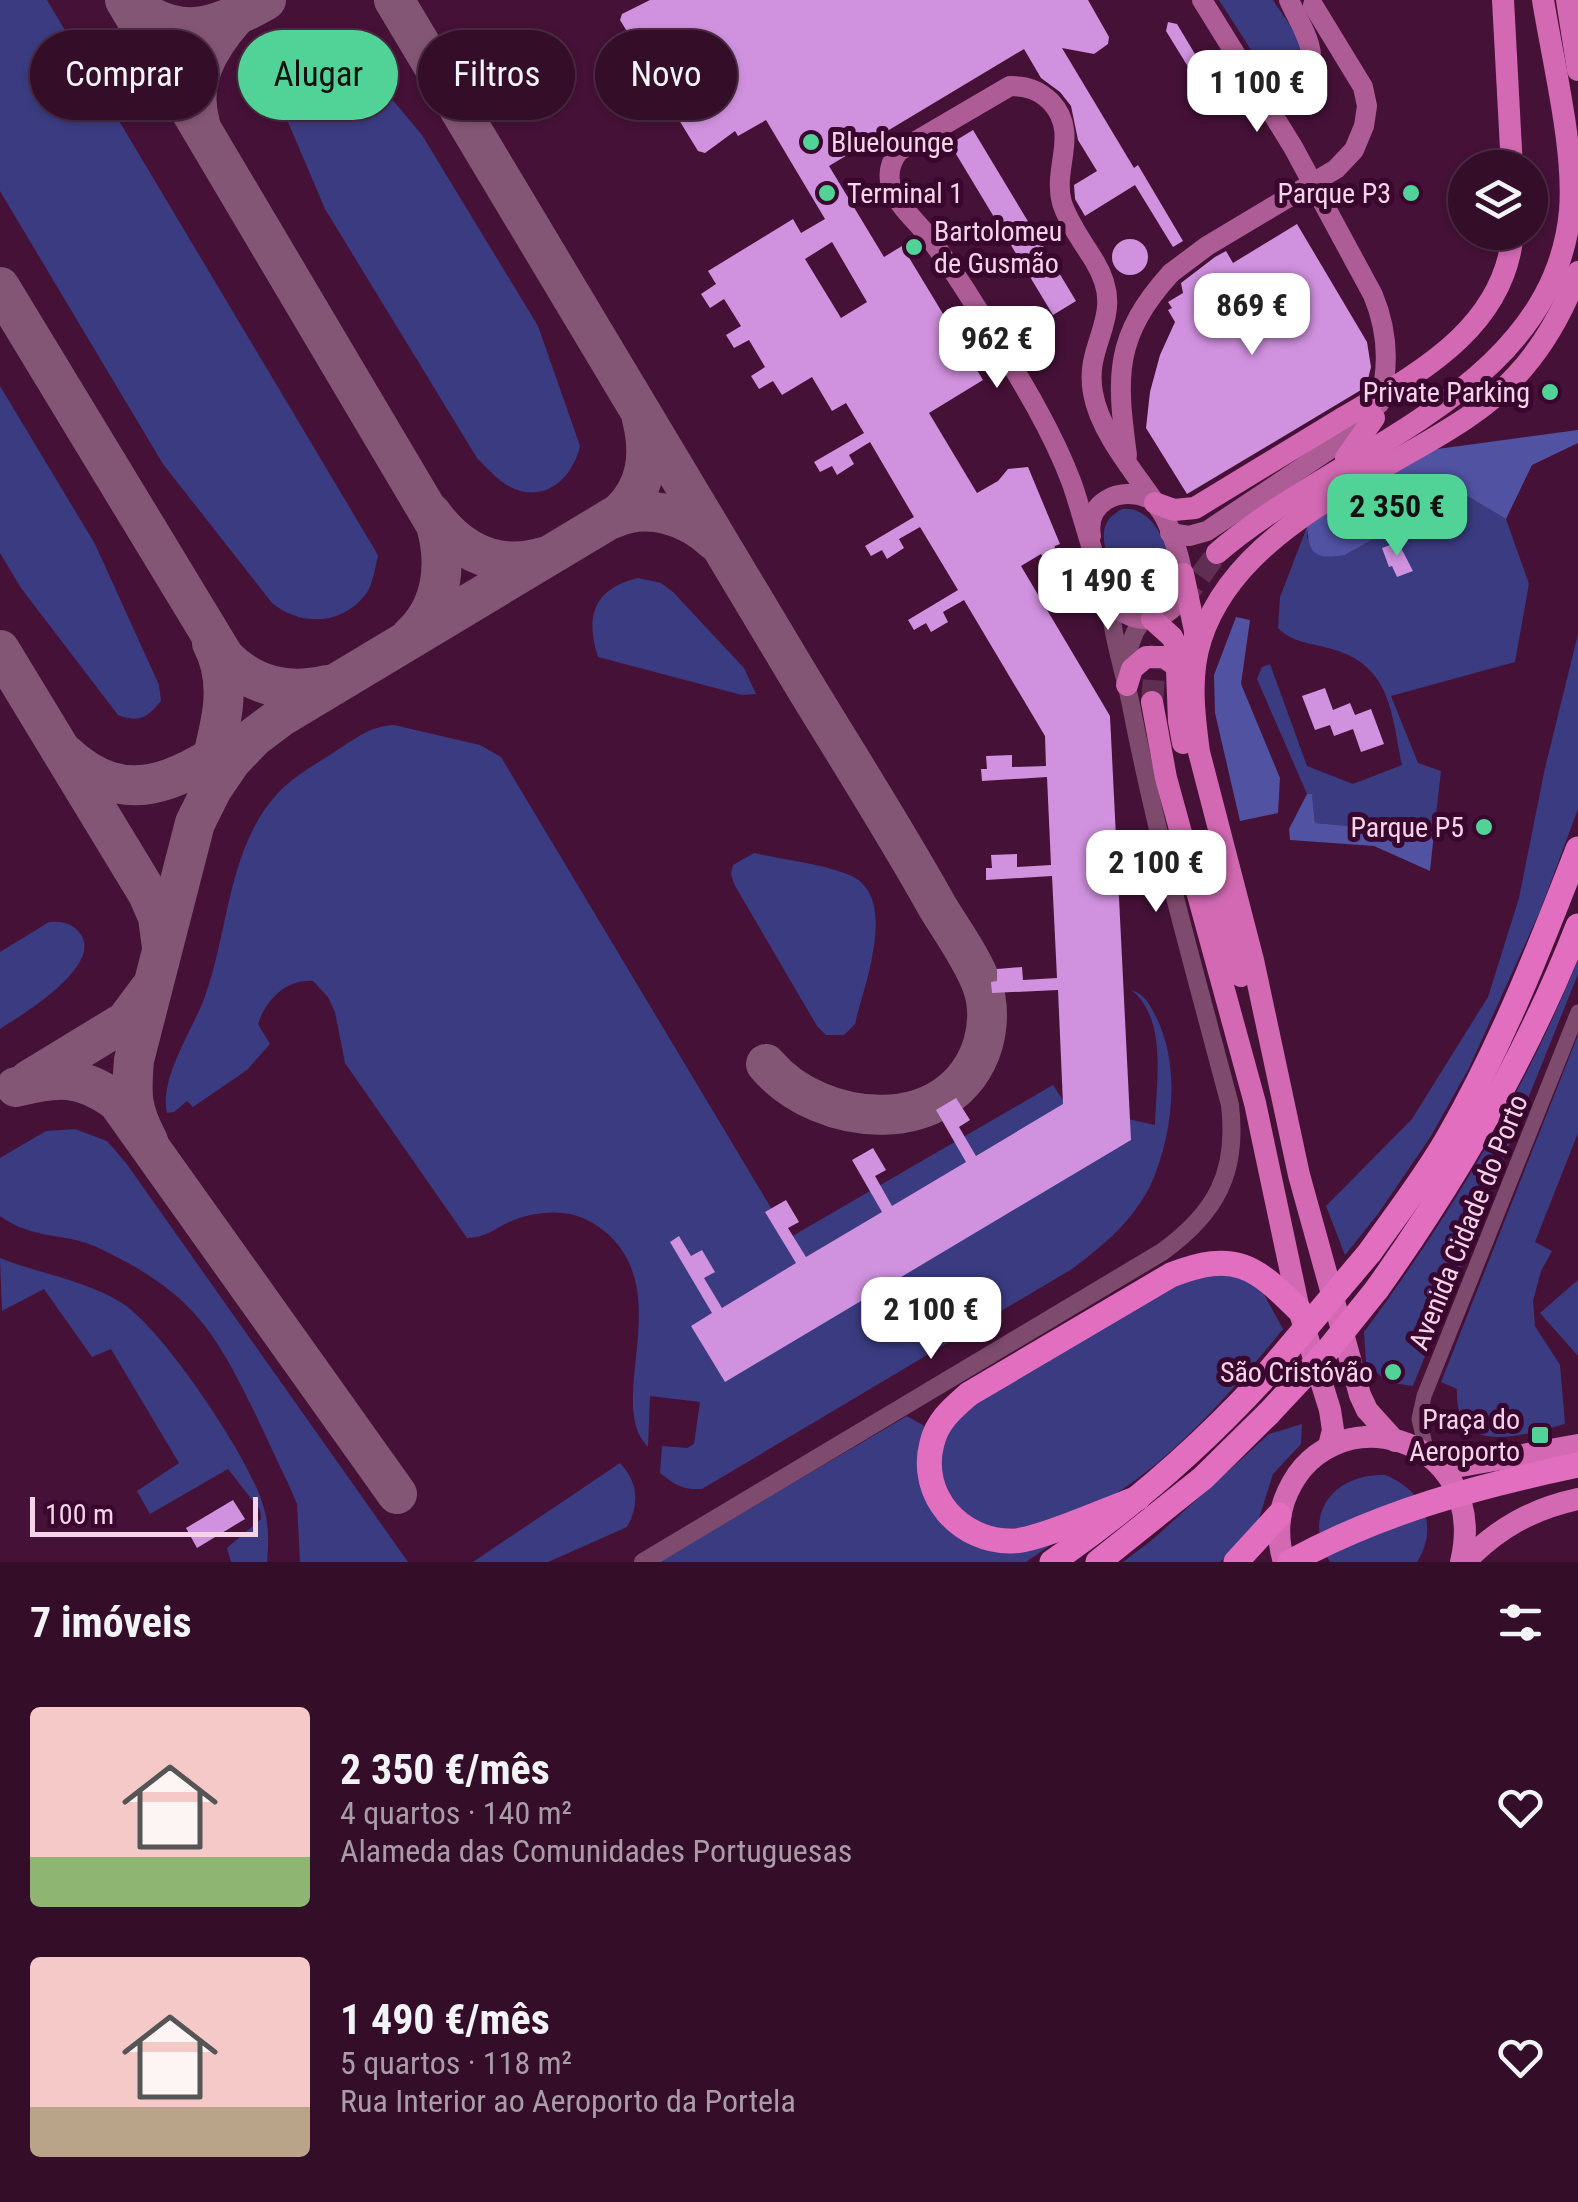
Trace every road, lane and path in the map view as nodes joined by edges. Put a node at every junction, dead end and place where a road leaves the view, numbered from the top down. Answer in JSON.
{"nodes":[{"id":1,"x":1202,"y":0,"type":"edge"},
{"id":2,"x":1289,"y":0,"type":"edge"},
{"id":3,"x":1543,"y":0,"type":"edge"},
{"id":4,"x":1566,"y":0,"type":"edge"},
{"id":5,"x":1503,"y":1,"type":"edge"},
{"id":6,"x":1311,"y":3,"type":"edge"},
{"id":7,"x":1578,"y":70,"type":"edge"},
{"id":8,"x":1249,"y":73,"type":"junction"},
{"id":9,"x":1511,"y":150,"type":"edge"},
{"id":10,"x":1509,"y":250,"type":"edge"},
{"id":11,"x":1578,"y":272,"type":"edge"},
{"id":12,"x":1374,"y":418,"type":"junction"},
{"id":13,"x":1128,"y":462,"type":"junction"},
{"id":14,"x":1338,"y":468,"type":"junction"},
{"id":15,"x":1152,"y":500,"type":"junction"},
{"id":16,"x":1170,"y":533,"type":"junction"},
{"id":17,"x":1091,"y":538,"type":"junction"},
{"id":18,"x":1217,"y":553,"type":"tunnel mouth"},
{"id":19,"x":1183,"y":574,"type":"junction"},
{"id":20,"x":1109,"y":594,"type":"junction"},
{"id":21,"x":1148,"y":619,"type":"junction"},
{"id":22,"x":1187,"y":673,"type":"junction"},
{"id":23,"x":1125,"y":674,"type":"junction"},
{"id":24,"x":1152,"y":702,"type":"tunnel mouth"},
{"id":25,"x":1578,"y":849,"type":"edge"},
{"id":26,"x":1578,"y":926,"type":"edge"},
{"id":27,"x":1578,"y":1012,"type":"edge"},
{"id":28,"x":1255,"y":1103,"type":"junction"},
{"id":29,"x":1299,"y":1310,"type":"junction"},
{"id":30,"x":1395,"y":1441,"type":"junction"},
{"id":31,"x":1578,"y":1445,"type":"edge"},
{"id":32,"x":1329,"y":1446,"type":"junction"},
{"id":33,"x":1435,"y":1461,"type":"junction"},
{"id":34,"x":1578,"y":1465,"type":"edge"},
{"id":35,"x":1578,"y":1481,"type":"edge"},
{"id":36,"x":1138,"y":1498,"type":"junction"},
{"id":37,"x":1578,"y":1499,"type":"edge"},
{"id":38,"x":1279,"y":1515,"type":"junction"},
{"id":39,"x":643,"y":1562,"type":"edge"},
{"id":40,"x":1052,"y":1562,"type":"edge"},
{"id":41,"x":1098,"y":1562,"type":"edge"},
{"id":42,"x":1236,"y":1562,"type":"edge"},
{"id":43,"x":1287,"y":1562,"type":"edge"},
{"id":44,"x":1325,"y":1562,"type":"edge"},
{"id":45,"x":1463,"y":1562,"type":"edge"}],
"edges":[{"from":1,"to":8,"type":"main road"},
{"from":2,"to":8,"type":"main road"},
{"from":3,"to":14,"type":"main road"},
{"from":4,"to":7,"type":"main road"},
{"from":5,"to":9,"type":"main road"},
{"from":6,"to":13,"type":"main road","bridge":true},
{"from":8,"to":12,"type":"main road"},
{"from":10,"to":15,"type":"main road","bridge":true},
{"from":11,"to":22,"type":"main road"},
{"from":12,"to":14,"type":"main road"},
{"from":12,"to":16,"type":"main road"},
{"from":13,"to":15,"type":"main road"},
{"from":13,"to":17,"type":"main road"},
{"from":14,"to":18,"type":"main road"},
{"from":15,"to":16,"type":"main road"},
{"from":15,"to":17,"type":"main road"},
{"from":16,"to":19,"type":"main road"},
{"from":17,"to":20,"type":"main road"},
{"from":19,"to":21,"type":"main road"},
{"from":19,"to":22,"type":"main road"},
{"from":20,"to":21,"type":"main road"},
{"from":20,"to":23,"type":"street"},
{"from":21,"to":22,"type":"main road"},
{"from":21,"to":23,"type":"street"},
{"from":22,"to":23,"type":"main road"},
{"from":22,"to":28,"type":"main road"},
{"from":22,"to":30,"type":"main road"},
{"from":23,"to":39,"type":"street"},
{"from":24,"to":28,"type":"main road"},
{"from":25,"to":36,"type":"highway","bridge":true},
{"from":26,"to":41,"type":"highway","bridge":true},
{"from":27,"to":33,"type":"street","name":"Avenida Cidade do Porto"},
{"from":28,"to":29,"type":"main road"},
{"from":29,"to":32,"type":"main road"},
{"from":29,"to":36,"type":"highway"},
{"from":30,"to":32,"type":"main road"},
{"from":30,"to":33,"type":"main road"},
{"from":31,"to":33,"type":"main road"},
{"from":32,"to":38,"type":"main road"},
{"from":33,"to":45,"type":"main road"},
{"from":34,"to":43,"type":"highway","bridge":true},
{"from":35,"to":44,"type":"highway"},
{"from":36,"to":40,"type":"highway"},
{"from":37,"to":45,"type":"main road"},
{"from":38,"to":42,"type":"highway"},
{"from":38,"to":43,"type":"main road"}]}
